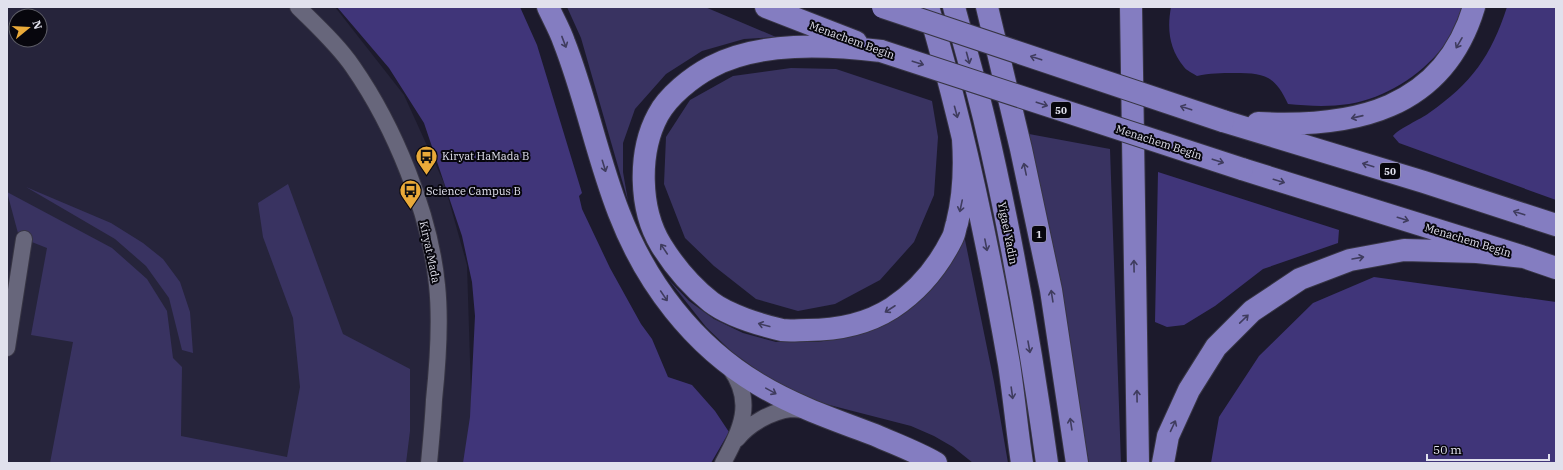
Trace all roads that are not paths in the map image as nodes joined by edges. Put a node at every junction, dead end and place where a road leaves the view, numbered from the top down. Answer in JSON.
{"nodes":[{"id":1,"x":298,"y":7,"type":"edge"},
{"id":2,"x":548,"y":7,"type":"edge"},
{"id":3,"x":766,"y":7,"type":"edge"},
{"id":4,"x":883,"y":7,"type":"edge"},
{"id":5,"x":928,"y":7,"type":"edge"},
{"id":6,"x":954,"y":7,"type":"edge"},
{"id":7,"x":987,"y":7,"type":"edge"},
{"id":8,"x":1131,"y":7,"type":"edge"},
{"id":9,"x":1140,"y":7,"type":"edge"},
{"id":10,"x":1474,"y":7,"type":"edge"},
{"id":11,"x":831,"y":40,"type":"junction"},
{"id":12,"x":1131,"y":64,"type":"junction"},
{"id":13,"x":1223,"y":121,"type":"junction"},
{"id":14,"x":963,"y":139,"type":"junction"},
{"id":15,"x":1556,"y":225,"type":"edge"},
{"id":16,"x":24,"y":239,"type":"dead end"},
{"id":17,"x":1524,"y":257,"type":"junction"},
{"id":18,"x":1556,"y":268,"type":"edge"},
{"id":19,"x":7,"y":348,"type":"edge"},
{"id":20,"x":726,"y":361,"type":"junction"},
{"id":21,"x":811,"y":410,"type":"junction"},
{"id":22,"x":735,"y":442,"type":"junction"},
{"id":23,"x":429,"y":463,"type":"edge"},
{"id":24,"x":723,"y":463,"type":"edge"},
{"id":25,"x":936,"y":463,"type":"edge"},
{"id":26,"x":1022,"y":463,"type":"edge"},
{"id":27,"x":1047,"y":463,"type":"edge"},
{"id":28,"x":1077,"y":463,"type":"edge"},
{"id":29,"x":1138,"y":463,"type":"edge"},
{"id":30,"x":1163,"y":463,"type":"edge"}],
"edges":[{"from":1,"to":23,"type":"street","name":"Kiryat Mada"},
{"from":2,"to":20,"type":"highway","one_way":true},
{"from":3,"to":11,"type":"highway","name":"Menachem Begin"},
{"from":13,"to":4,"type":"highway","number":"50","one_way":true,"bridge":true},
{"from":5,"to":14,"type":"highway","one_way":true},
{"from":6,"to":27,"type":"highway","name":"Yigael Yadin","one_way":true},
{"from":28,"to":7,"type":"highway","number":"1","one_way":true},
{"from":8,"to":12,"type":"highway"},
{"from":9,"to":12,"type":"highway"},
{"from":10,"to":13,"type":"highway","one_way":true},
{"from":14,"to":11,"type":"highway","one_way":true},
{"from":11,"to":17,"type":"highway","name":"Menachem Begin","number":"50","one_way":true,"bridge":true},
{"from":29,"to":12,"type":"highway","one_way":true},
{"from":15,"to":13,"type":"highway","number":"50","one_way":true},
{"from":14,"to":26,"type":"highway","one_way":true},
{"from":16,"to":19,"type":"street"},
{"from":17,"to":18,"type":"highway","name":"Menachem Begin","number":"50"},
{"from":30,"to":17,"type":"highway","one_way":true},
{"from":20,"to":21,"type":"highway","one_way":true},
{"from":20,"to":22,"type":"street"},
{"from":21,"to":22,"type":"street"},
{"from":21,"to":25,"type":"highway"},
{"from":22,"to":24,"type":"street"}]}
